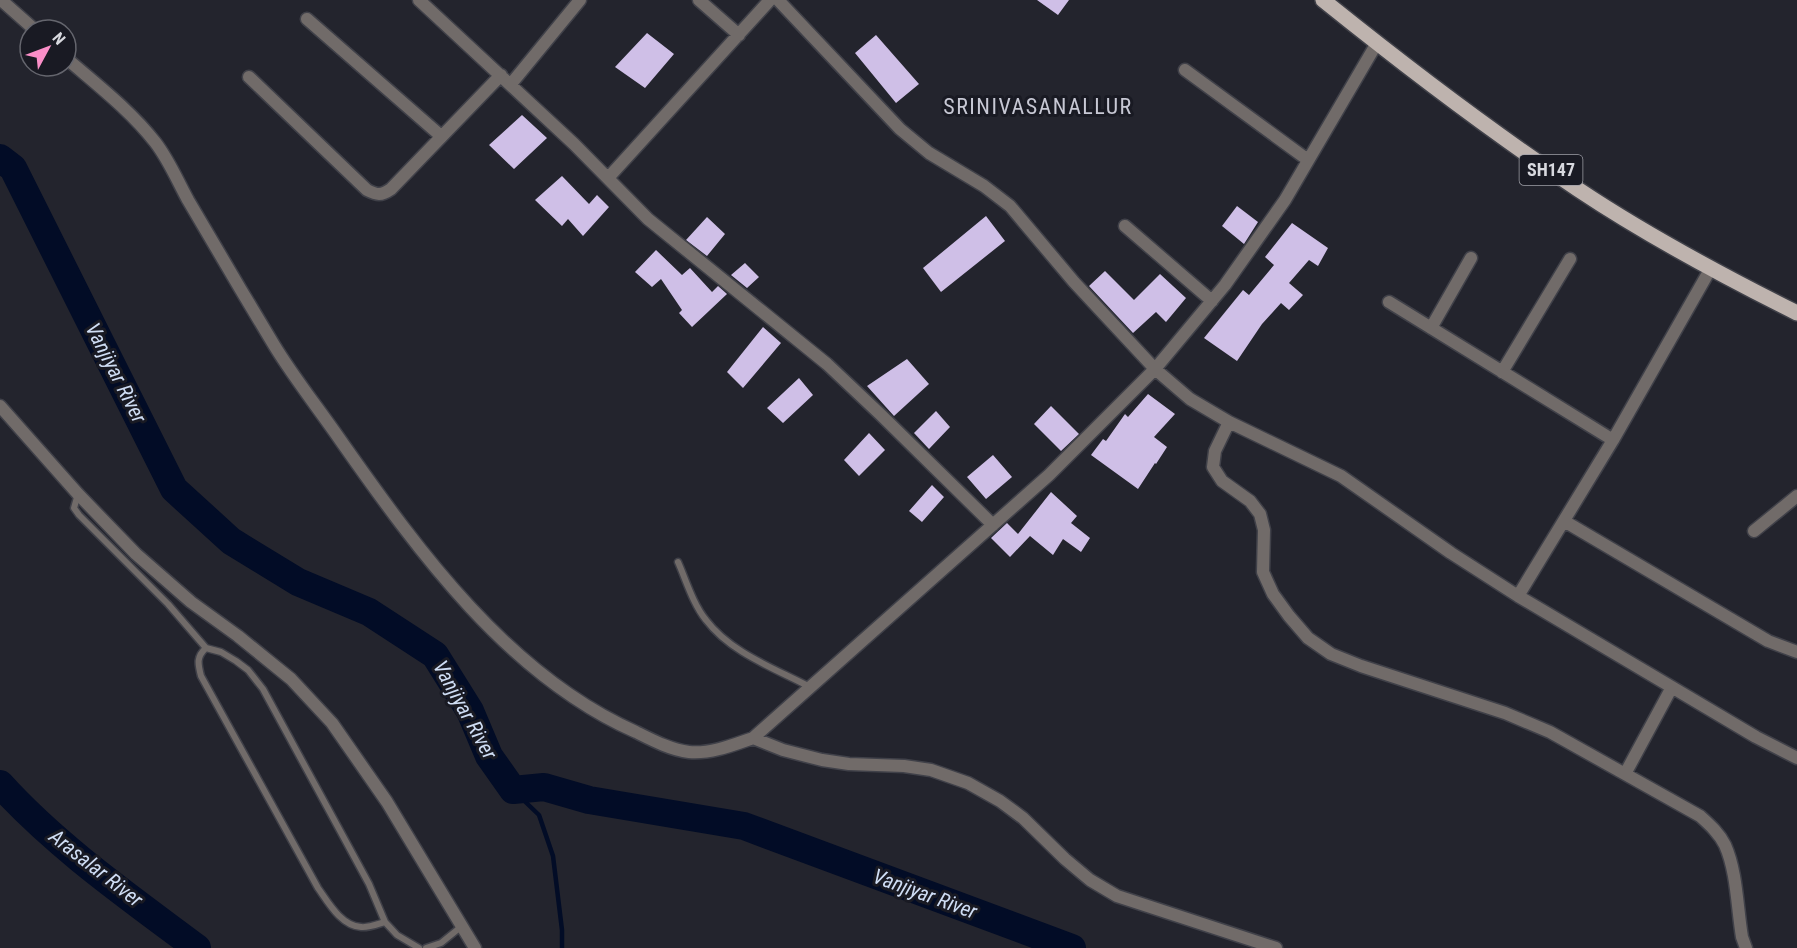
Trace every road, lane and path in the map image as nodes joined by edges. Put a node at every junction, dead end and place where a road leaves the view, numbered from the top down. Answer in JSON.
{"nodes":[{"id":1,"x":1,"y":0,"type":"edge"},
{"id":2,"x":419,"y":0,"type":"edge"},
{"id":3,"x":580,"y":0,"type":"edge"},
{"id":4,"x":699,"y":0,"type":"edge"},
{"id":5,"x":770,"y":0,"type":"edge"},
{"id":6,"x":778,"y":0,"type":"edge"},
{"id":7,"x":1323,"y":0,"type":"edge"},
{"id":8,"x":21,"y":18,"type":"edge"},
{"id":9,"x":307,"y":19,"type":"dead end"},
{"id":10,"x":739,"y":34,"type":"junction"},
{"id":11,"x":1377,"y":43,"type":"junction"},
{"id":12,"x":78,"y":68,"type":"edge"},
{"id":13,"x":1185,"y":70,"type":"dead end"},
{"id":14,"x":501,"y":75,"type":"junction"},
{"id":15,"x":249,"y":77,"type":"dead end"},
{"id":16,"x":511,"y":84,"type":"junction"},
{"id":17,"x":441,"y":136,"type":"junction"},
{"id":18,"x":1308,"y":160,"type":"junction"},
{"id":19,"x":608,"y":178,"type":"junction"},
{"id":20,"x":1125,"y":226,"type":"dead end"},
{"id":21,"x":1471,"y":258,"type":"dead end"},
{"id":22,"x":1570,"y":260,"type":"dead end"},
{"id":23,"x":1711,"y":268,"type":"junction"},
{"id":24,"x":1212,"y":300,"type":"junction"},
{"id":25,"x":1389,"y":302,"type":"dead end"},
{"id":26,"x":1797,"y":313,"type":"edge"},
{"id":27,"x":1431,"y":328,"type":"junction"},
{"id":28,"x":1155,"y":369,"type":"junction"},
{"id":29,"x":1502,"y":372,"type":"junction"},
{"id":30,"x":0,"y":406,"type":"edge"},
{"id":31,"x":1229,"y":422,"type":"junction"},
{"id":32,"x":1613,"y":440,"type":"junction"},
{"id":33,"x":78,"y":494,"type":"junction"},
{"id":34,"x":1797,"y":496,"type":"edge"},
{"id":35,"x":1564,"y":521,"type":"junction"},
{"id":36,"x":993,"y":525,"type":"junction"},
{"id":37,"x":1754,"y":531,"type":"dead end"},
{"id":38,"x":678,"y":562,"type":"dead end"},
{"id":39,"x":1518,"y":596,"type":"junction"},
{"id":40,"x":206,"y":648,"type":"junction"},
{"id":41,"x":1797,"y":652,"type":"edge"},
{"id":42,"x":810,"y":687,"type":"junction"},
{"id":43,"x":1672,"y":687,"type":"junction"},
{"id":44,"x":753,"y":738,"type":"junction"},
{"id":45,"x":1797,"y":758,"type":"edge"},
{"id":46,"x":1625,"y":774,"type":"junction"},
{"id":47,"x":385,"y":922,"type":"junction"},
{"id":48,"x":462,"y":926,"type":"junction"},
{"id":49,"x":419,"y":948,"type":"edge"},
{"id":50,"x":426,"y":948,"type":"edge"},
{"id":51,"x":475,"y":948,"type":"edge"},
{"id":52,"x":1276,"y":948,"type":"edge"},
{"id":53,"x":1746,"y":948,"type":"edge"}],
"edges":[{"from":1,"to":8,"type":"street"},
{"from":2,"to":14,"type":"street"},
{"from":3,"to":16,"type":"street"},
{"from":4,"to":10,"type":"street"},
{"from":5,"to":10,"type":"street"},
{"from":6,"to":28,"type":"street"},
{"from":7,"to":11,"type":"main road","number":"SH147"},
{"from":9,"to":17,"type":"street"},
{"from":10,"to":19,"type":"street"},
{"from":11,"to":18,"type":"street"},
{"from":11,"to":23,"type":"main road","number":"SH147"},
{"from":12,"to":44,"type":"street"},
{"from":13,"to":18,"type":"street"},
{"from":14,"to":16,"type":"street"},
{"from":14,"to":17,"type":"street"},
{"from":15,"to":17,"type":"street"},
{"from":16,"to":19,"type":"street"},
{"from":18,"to":24,"type":"street"},
{"from":19,"to":36,"type":"street"},
{"from":20,"to":24,"type":"street"},
{"from":21,"to":27,"type":"street"},
{"from":22,"to":29,"type":"street"},
{"from":23,"to":26,"type":"main road","number":"SH147"},
{"from":23,"to":32,"type":"street"},
{"from":24,"to":28,"type":"street"},
{"from":25,"to":27,"type":"street"},
{"from":27,"to":29,"type":"street"},
{"from":28,"to":31,"type":"street"},
{"from":28,"to":36,"type":"street"},
{"from":29,"to":32,"type":"street"},
{"from":30,"to":33,"type":"street"},
{"from":31,"to":39,"type":"street"},
{"from":31,"to":46,"type":"street"},
{"from":32,"to":35,"type":"street"},
{"from":33,"to":40,"type":"lane"},
{"from":33,"to":48,"type":"street"},
{"from":34,"to":37,"type":"street"},
{"from":35,"to":39,"type":"street"},
{"from":35,"to":41,"type":"street"},
{"from":36,"to":42,"type":"street"},
{"from":38,"to":42,"type":"lane"},
{"from":39,"to":43,"type":"street"},
{"from":40,"to":47,"type":"lane"},
{"from":40,"to":47,"type":"lane"},
{"from":42,"to":44,"type":"street"},
{"from":43,"to":45,"type":"street"},
{"from":43,"to":46,"type":"street"},
{"from":44,"to":52,"type":"street"},
{"from":46,"to":53,"type":"street"},
{"from":47,"to":49,"type":"lane"},
{"from":48,"to":50,"type":"lane"},
{"from":48,"to":51,"type":"street"}]}
